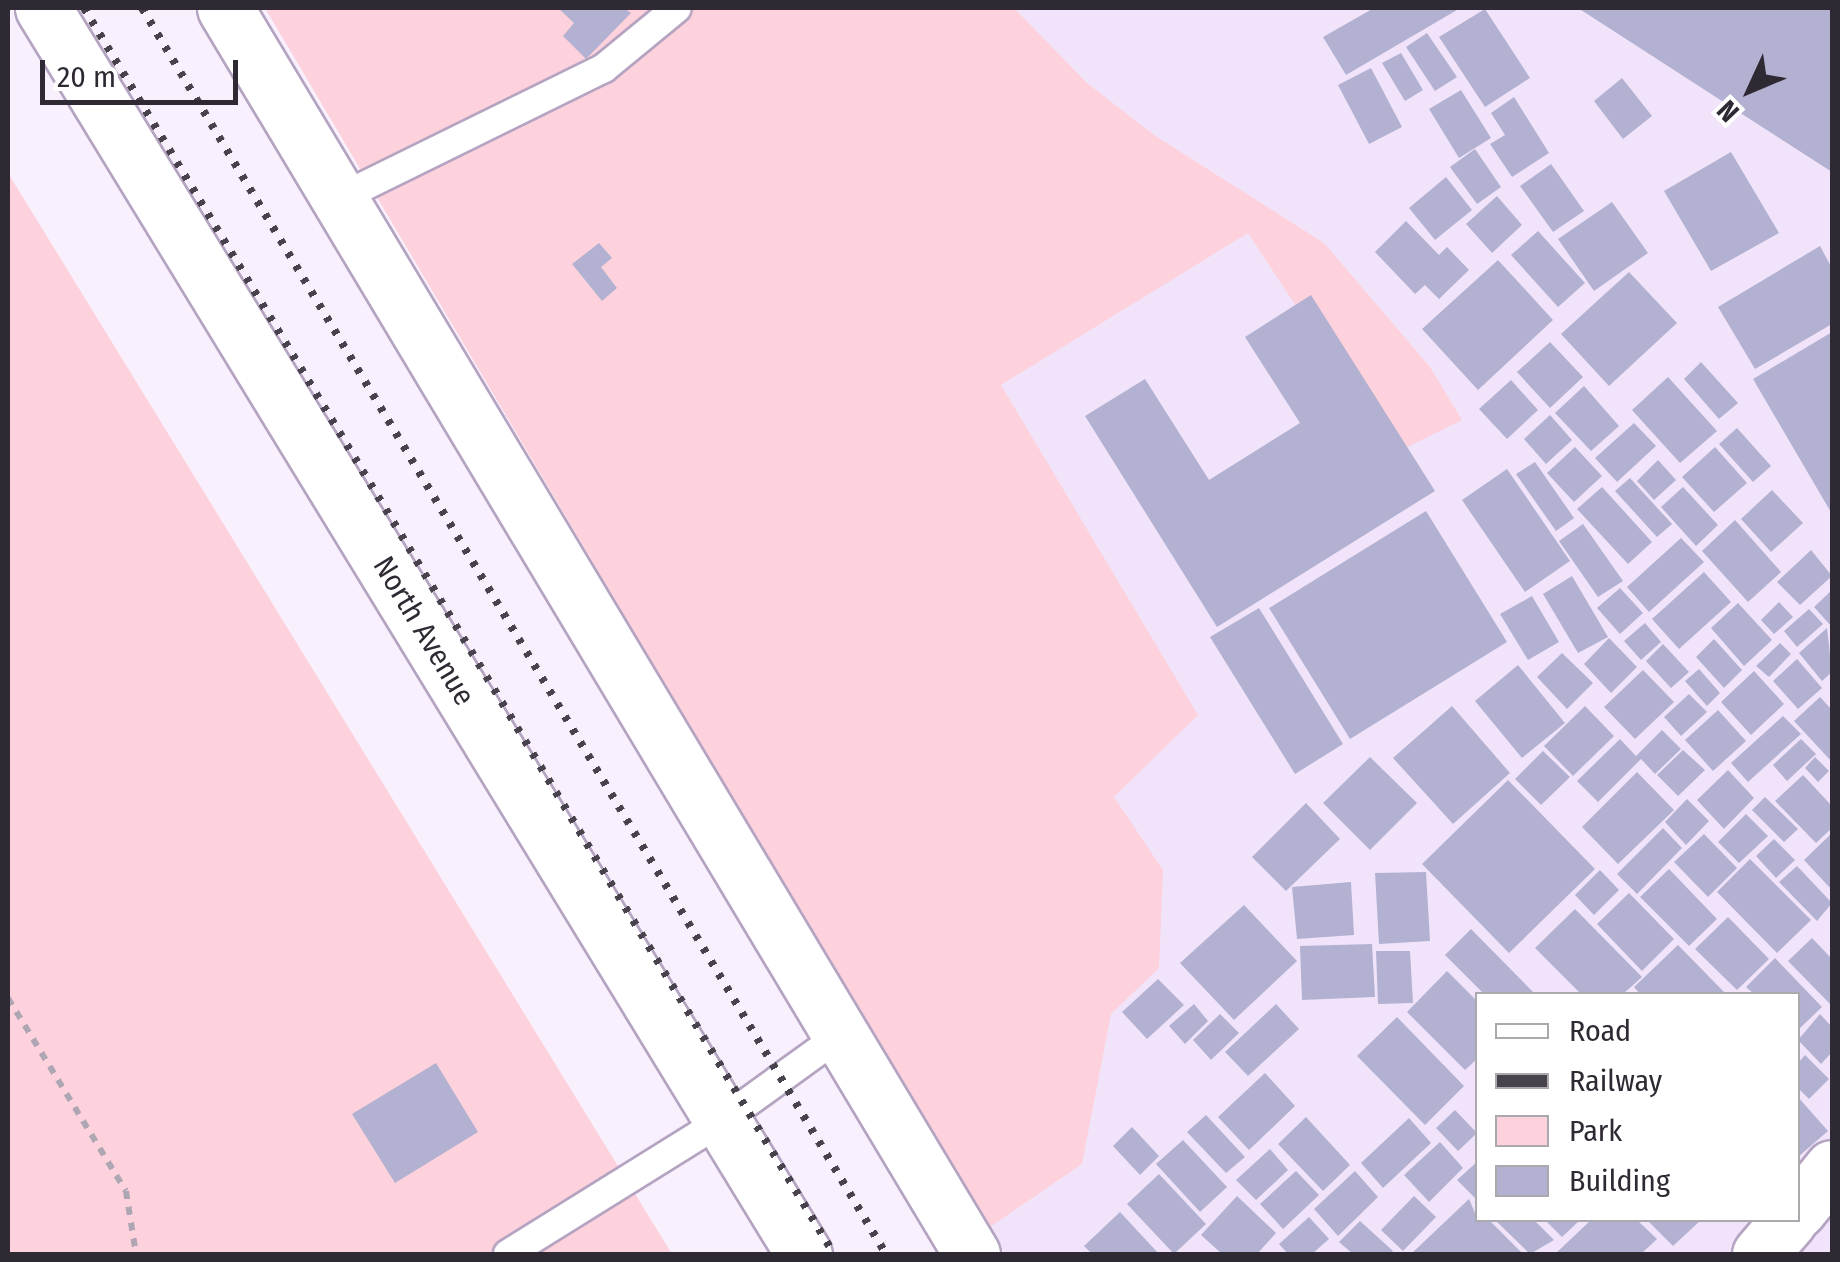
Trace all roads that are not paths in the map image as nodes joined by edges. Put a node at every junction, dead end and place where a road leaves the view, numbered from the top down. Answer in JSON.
{"nodes":[{"id":1,"x":42,"y":8,"type":"edge"},
{"id":2,"x":225,"y":8,"type":"edge"},
{"id":3,"x":677,"y":8,"type":"edge"},
{"id":4,"x":340,"y":198,"type":"junction"},
{"id":5,"x":844,"y":1033,"type":"junction"},
{"id":6,"x":723,"y":1120,"type":"junction"},
{"id":7,"x":1832,"y":1168,"type":"edge"},
{"id":8,"x":1800,"y":1208,"type":"edge"},
{"id":9,"x":1788,"y":1222,"type":"edge"},
{"id":10,"x":508,"y":1254,"type":"edge"},
{"id":11,"x":804,"y":1254,"type":"edge"},
{"id":12,"x":972,"y":1254,"type":"edge"},
{"id":13,"x":1760,"y":1254,"type":"edge"}],
"edges":[{"from":1,"to":6,"type":"main road","name":"North Avenue"},
{"from":2,"to":4,"type":"main road"},
{"from":3,"to":4,"type":"lane"},
{"from":4,"to":5,"type":"main road"},
{"from":5,"to":6,"type":"lane"},
{"from":5,"to":12,"type":"main road"},
{"from":6,"to":10,"type":"lane"},
{"from":6,"to":11,"type":"main road","name":"North Avenue"},
{"from":7,"to":8,"type":"main road"},
{"from":9,"to":13,"type":"main road"}]}
